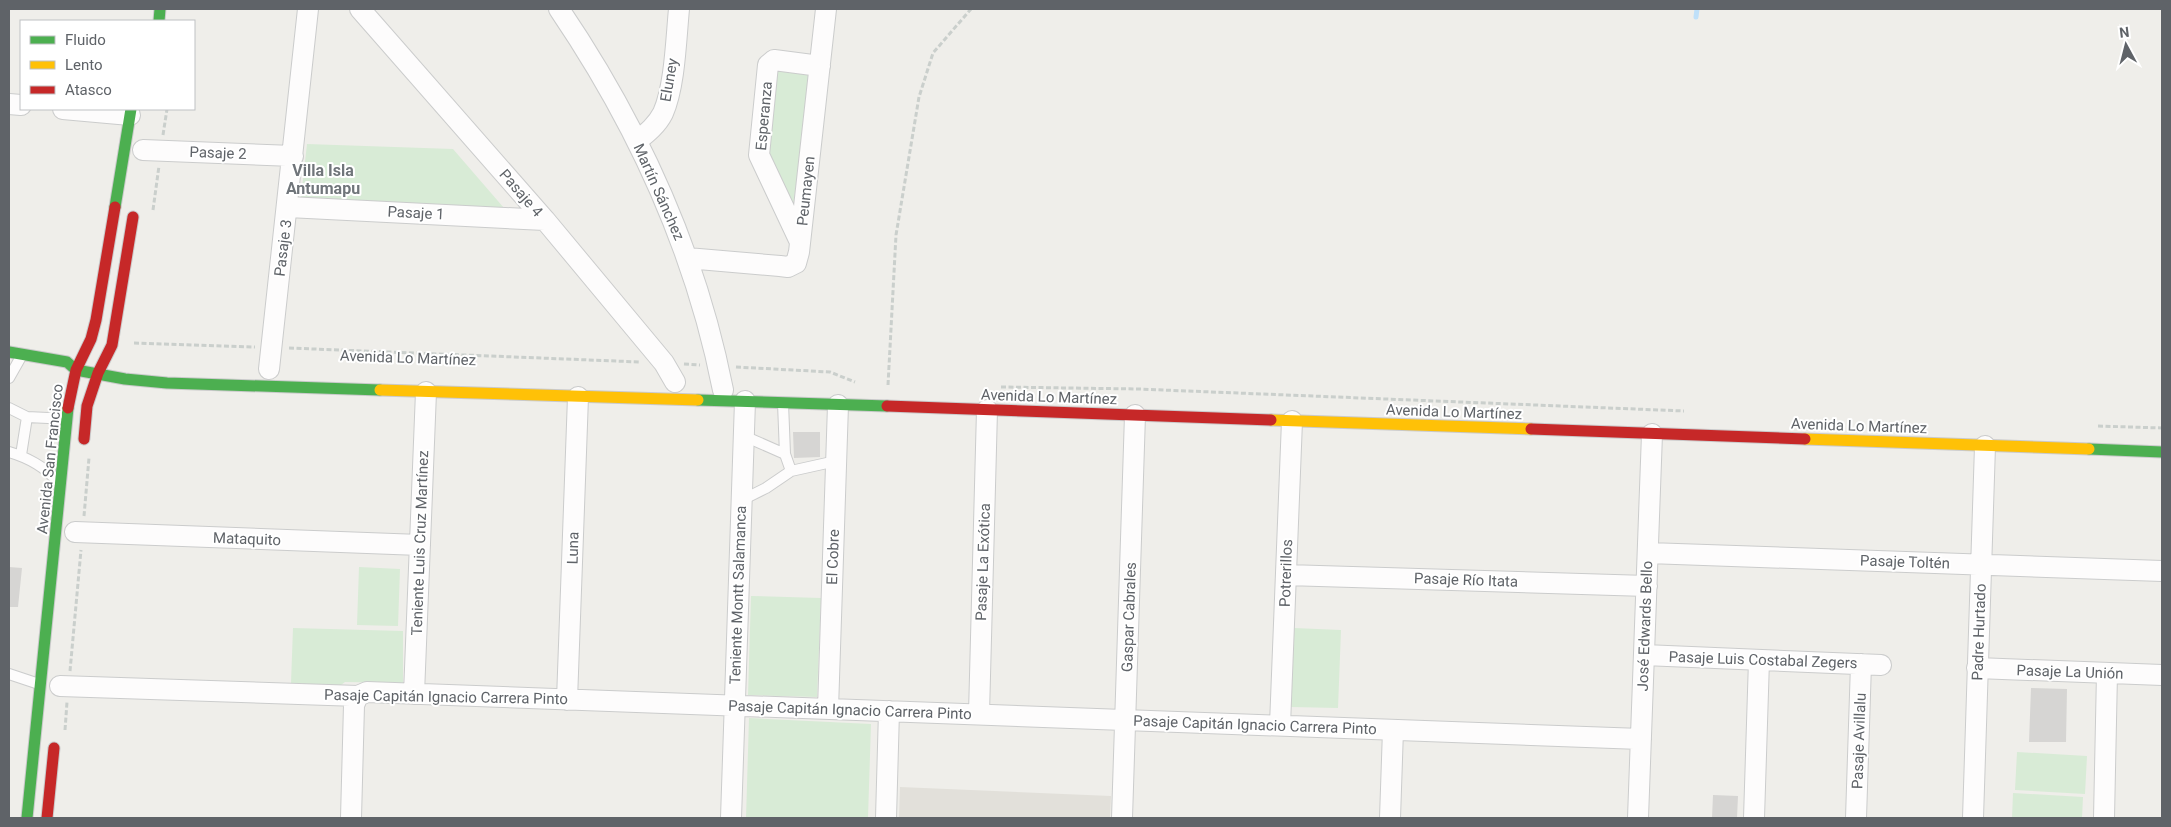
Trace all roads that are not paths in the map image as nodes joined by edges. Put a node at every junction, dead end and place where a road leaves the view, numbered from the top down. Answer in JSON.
{"nodes":[{"id":1,"x":308,"y":9,"type":"edge"},
{"id":2,"x":360,"y":9,"type":"edge"},
{"id":3,"x":559,"y":9,"type":"edge"},
{"id":4,"x":578,"y":9,"type":"edge"},
{"id":5,"x":679,"y":9,"type":"edge"},
{"id":6,"x":826,"y":9,"type":"edge"},
{"id":7,"x":573,"y":29,"type":"junction"},
{"id":8,"x":820,"y":66,"type":"junction"},
{"id":9,"x":85,"y":110,"type":"edge"},
{"id":10,"x":130,"y":112,"type":"edge"},
{"id":11,"x":637,"y":141,"type":"junction"},
{"id":12,"x":143,"y":148,"type":"dead end"},
{"id":13,"x":293,"y":156,"type":"junction"},
{"id":14,"x":135,"y":206,"type":"dead end"},
{"id":15,"x":288,"y":207,"type":"junction"},
{"id":16,"x":545,"y":220,"type":"junction"},
{"id":17,"x":800,"y":242,"type":"junction"},
{"id":18,"x":687,"y":258,"type":"junction"},
{"id":19,"x":9,"y":352,"type":"edge"},
{"id":20,"x":22,"y":353,"type":"junction"},
{"id":21,"x":80,"y":358,"type":"junction"},
{"id":22,"x":109,"y":360,"type":"junction"},
{"id":23,"x":72,"y":366,"type":"junction"},
{"id":24,"x":269,"y":369,"type":"dead end"},
{"id":25,"x":98,"y":373,"type":"junction"},
{"id":26,"x":672,"y":377,"type":"road end"},
{"id":27,"x":9,"y":378,"type":"edge"},
{"id":28,"x":716,"y":388,"type":"joint"},
{"id":29,"x":426,"y":392,"type":"junction"},
{"id":30,"x":578,"y":397,"type":"junction"},
{"id":31,"x":745,"y":401,"type":"junction"},
{"id":32,"x":784,"y":403,"type":"junction"},
{"id":33,"x":838,"y":405,"type":"junction"},
{"id":34,"x":9,"y":408,"type":"edge"},
{"id":35,"x":987,"y":410,"type":"junction"},
{"id":36,"x":68,"y":415,"type":"junction"},
{"id":37,"x":1135,"y":415,"type":"junction"},
{"id":38,"x":27,"y":417,"type":"junction"},
{"id":39,"x":1292,"y":421,"type":"junction"},
{"id":40,"x":1652,"y":434,"type":"junction"},
{"id":41,"x":744,"y":436,"type":"junction"},
{"id":42,"x":1985,"y":446,"type":"junction"},
{"id":43,"x":9,"y":452,"type":"edge"},
{"id":44,"x":2162,"y":452,"type":"edge"},
{"id":45,"x":86,"y":454,"type":"road end"},
{"id":46,"x":785,"y":454,"type":"junction"},
{"id":47,"x":21,"y":455,"type":"junction"},
{"id":48,"x":836,"y":461,"type":"junction"},
{"id":49,"x":791,"y":471,"type":"junction"},
{"id":50,"x":61,"y":485,"type":"junction"},
{"id":51,"x":742,"y":500,"type":"junction"},
{"id":52,"x":77,"y":532,"type":"road end"},
{"id":53,"x":420,"y":544,"type":"junction"},
{"id":54,"x":1648,"y":553,"type":"junction"},
{"id":55,"x":1981,"y":564,"type":"junction"},
{"id":56,"x":2162,"y":571,"type":"edge"},
{"id":57,"x":1286,"y":575,"type":"junction"},
{"id":58,"x":1647,"y":586,"type":"junction"},
{"id":59,"x":1644,"y":655,"type":"junction"},
{"id":60,"x":1759,"y":660,"type":"junction"},
{"id":61,"x":1861,"y":664,"type":"junction"},
{"id":62,"x":1881,"y":665,"type":"dead end"},
{"id":63,"x":1978,"y":668,"type":"junction"},
{"id":64,"x":2108,"y":673,"type":"junction"},
{"id":65,"x":9,"y":674,"type":"edge"},
{"id":66,"x":2162,"y":675,"type":"edge"},
{"id":67,"x":58,"y":685,"type":"junction"},
{"id":68,"x":414,"y":694,"type":"junction"},
{"id":69,"x":358,"y":696,"type":"junction"},
{"id":70,"x":567,"y":700,"type":"junction"},
{"id":71,"x":735,"y":705,"type":"junction"},
{"id":72,"x":828,"y":709,"type":"junction"},
{"id":73,"x":889,"y":711,"type":"junction"},
{"id":74,"x":978,"y":714,"type":"junction"},
{"id":75,"x":1125,"y":720,"type":"junction"},
{"id":76,"x":1280,"y":726,"type":"junction"},
{"id":77,"x":1393,"y":730,"type":"junction"},
{"id":78,"x":60,"y":733,"type":"road end"},
{"id":79,"x":1641,"y":739,"type":"junction"},
{"id":80,"x":28,"y":818,"type":"edge"},
{"id":81,"x":47,"y":818,"type":"edge"},
{"id":82,"x":351,"y":818,"type":"edge"},
{"id":83,"x":731,"y":818,"type":"edge"},
{"id":84,"x":886,"y":818,"type":"edge"},
{"id":85,"x":1122,"y":818,"type":"edge"},
{"id":86,"x":1390,"y":818,"type":"edge"},
{"id":87,"x":1638,"y":818,"type":"edge"},
{"id":88,"x":1754,"y":818,"type":"edge"},
{"id":89,"x":1856,"y":818,"type":"edge"},
{"id":90,"x":1973,"y":818,"type":"edge"},
{"id":91,"x":2104,"y":818,"type":"edge"}],
"edges":[{"from":1,"to":13,"type":"street","name":"Pasaje 3"},
{"from":2,"to":16,"type":"street","name":"Pasaje 4"},
{"from":3,"to":7,"type":"street","name":"Martín Sánchez"},
{"from":4,"to":7,"type":"street"},
{"from":5,"to":11,"type":"street","name":"Eluney"},
{"from":6,"to":8,"type":"street","name":"Peumayen"},
{"from":7,"to":11,"type":"street","name":"Martín Sánchez"},
{"from":8,"to":17,"type":"street","name":"Peumayen"},
{"from":8,"to":17,"type":"street","name":"Esperanza"},
{"from":9,"to":10,"type":"street"},
{"from":10,"to":21,"type":"main road"},
{"from":11,"to":18,"type":"street","name":"Martín Sánchez"},
{"from":12,"to":13,"type":"street","name":"Pasaje 2"},
{"from":13,"to":15,"type":"street","name":"Pasaje 3"},
{"from":14,"to":22,"type":"main road"},
{"from":15,"to":16,"type":"street","name":"Pasaje 1"},
{"from":15,"to":24,"type":"street","name":"Pasaje 3"},
{"from":16,"to":26,"type":"street","name":"Pasaje 4"},
{"from":17,"to":18,"type":"street","name":"Peumayen"},
{"from":18,"to":28,"type":"street","name":"Martín Sánchez"},
{"from":19,"to":20,"type":"main road","name":"Avenida Lo Martínez"},
{"from":20,"to":23,"type":"main road","name":"Avenida Lo Martínez"},
{"from":20,"to":27,"type":"lane"},
{"from":21,"to":22,"type":"main road","name":"Avenida Lo Martínez"},
{"from":21,"to":23,"type":"main road","name":"Avenida Lo Martínez"},
{"from":22,"to":25,"type":"main road"},
{"from":23,"to":25,"type":"main road","name":"Avenida Lo Martínez"},
{"from":23,"to":36,"type":"main road","name":"Avenida San Francisco"},
{"from":25,"to":29,"type":"main road","name":"Avenida Lo Martínez"},
{"from":25,"to":45,"type":"main road"},
{"from":28,"to":31,"type":"main road","name":"Avenida Lo Martínez"},
{"from":29,"to":30,"type":"main road","name":"Avenida Lo Martínez"},
{"from":29,"to":53,"type":"street","name":"Teniente Luis Cruz Martínez"},
{"from":30,"to":31,"type":"main road","name":"Avenida Lo Martínez"},
{"from":30,"to":70,"type":"street","name":"Luna"},
{"from":31,"to":32,"type":"main road","name":"Avenida Lo Martínez"},
{"from":31,"to":41,"type":"street","name":"Teniente Montt Salamanca"},
{"from":32,"to":33,"type":"main road","name":"Avenida Lo Martínez"},
{"from":32,"to":46,"type":"lane"},
{"from":33,"to":35,"type":"main road","name":"Avenida Lo Martínez"},
{"from":33,"to":48,"type":"street","name":"El Cobre"},
{"from":34,"to":38,"type":"lane"},
{"from":35,"to":37,"type":"main road","name":"Avenida Lo Martínez"},
{"from":35,"to":74,"type":"street","name":"Pasaje La Exótica"},
{"from":36,"to":38,"type":"lane"},
{"from":36,"to":50,"type":"main road","name":"Avenida San Francisco"},
{"from":37,"to":39,"type":"main road","name":"Avenida Lo Martínez"},
{"from":37,"to":75,"type":"street","name":"Gaspar Cabrales"},
{"from":38,"to":47,"type":"lane"},
{"from":39,"to":40,"type":"main road","name":"Avenida Lo Martínez"},
{"from":39,"to":57,"type":"street","name":"Potrerillos"},
{"from":40,"to":42,"type":"main road","name":"Avenida Lo Martínez"},
{"from":40,"to":54,"type":"street","name":"José Edwards Bello"},
{"from":41,"to":46,"type":"lane"},
{"from":41,"to":51,"type":"street","name":"Teniente Montt Salamanca"},
{"from":42,"to":44,"type":"main road","name":"Avenida Lo Martínez"},
{"from":42,"to":55,"type":"street","name":"Padre Hurtado"},
{"from":43,"to":47,"type":"lane"},
{"from":46,"to":49,"type":"lane"},
{"from":47,"to":50,"type":"lane"},
{"from":48,"to":49,"type":"lane"},
{"from":48,"to":72,"type":"street","name":"El Cobre"},
{"from":49,"to":51,"type":"lane"},
{"from":50,"to":67,"type":"main road","name":"Avenida San Francisco"},
{"from":51,"to":71,"type":"street","name":"Teniente Montt Salamanca"},
{"from":52,"to":53,"type":"street","name":"Mataquito"},
{"from":53,"to":68,"type":"street","name":"Teniente Luis Cruz Martínez"},
{"from":54,"to":55,"type":"street","name":"Pasaje Toltén"},
{"from":54,"to":58,"type":"street","name":"José Edwards Bello"},
{"from":55,"to":56,"type":"street","name":"Pasaje Toltén"},
{"from":55,"to":63,"type":"street","name":"Padre Hurtado"},
{"from":57,"to":58,"type":"street","name":"Pasaje Río Itata"},
{"from":57,"to":76,"type":"street","name":"Potrerillos"},
{"from":58,"to":59,"type":"street","name":"José Edwards Bello"},
{"from":59,"to":60,"type":"street","name":"Pasaje Luis Costabal Zegers"},
{"from":59,"to":79,"type":"street","name":"José Edwards Bello"},
{"from":60,"to":61,"type":"street","name":"Pasaje Luis Costabal Zegers"},
{"from":60,"to":88,"type":"street"},
{"from":61,"to":62,"type":"street","name":"Pasaje Luis Costabal Zegers"},
{"from":61,"to":89,"type":"street","name":"Pasaje Avillalu"},
{"from":63,"to":64,"type":"street","name":"Pasaje La Unión"},
{"from":63,"to":90,"type":"street","name":"Padre Hurtado"},
{"from":64,"to":66,"type":"street","name":"Pasaje La Unión"},
{"from":64,"to":91,"type":"street"},
{"from":65,"to":67,"type":"lane"},
{"from":67,"to":69,"type":"street","name":"Pasaje Capitán Ignacio Carrera Pinto"},
{"from":67,"to":80,"type":"main road","name":"Avenida San Francisco"},
{"from":68,"to":69,"type":"street","name":"Pasaje Capitán Ignacio Carrera Pinto"},
{"from":68,"to":70,"type":"street","name":"Pasaje Capitán Ignacio Carrera Pinto"},
{"from":69,"to":82,"type":"street"},
{"from":70,"to":71,"type":"street","name":"Pasaje Capitán Ignacio Carrera Pinto"},
{"from":71,"to":72,"type":"street","name":"Pasaje Capitán Ignacio Carrera Pinto"},
{"from":71,"to":83,"type":"street","name":"Teniente Montt Salamanca"},
{"from":72,"to":73,"type":"street","name":"Pasaje Capitán Ignacio Carrera Pinto"},
{"from":73,"to":74,"type":"street","name":"Pasaje Capitán Ignacio Carrera Pinto"},
{"from":73,"to":84,"type":"street"},
{"from":74,"to":75,"type":"street","name":"Pasaje Capitán Ignacio Carrera Pinto"},
{"from":75,"to":76,"type":"street","name":"Pasaje Capitán Ignacio Carrera Pinto"},
{"from":75,"to":85,"type":"street","name":"Gaspar Cabrales"},
{"from":76,"to":77,"type":"street","name":"Pasaje Capitán Ignacio Carrera Pinto"},
{"from":77,"to":79,"type":"street","name":"Pasaje Capitán Ignacio Carrera Pinto"},
{"from":77,"to":86,"type":"street"},
{"from":78,"to":81,"type":"main road"},
{"from":79,"to":87,"type":"street","name":"José Edwards Bello"}]}
